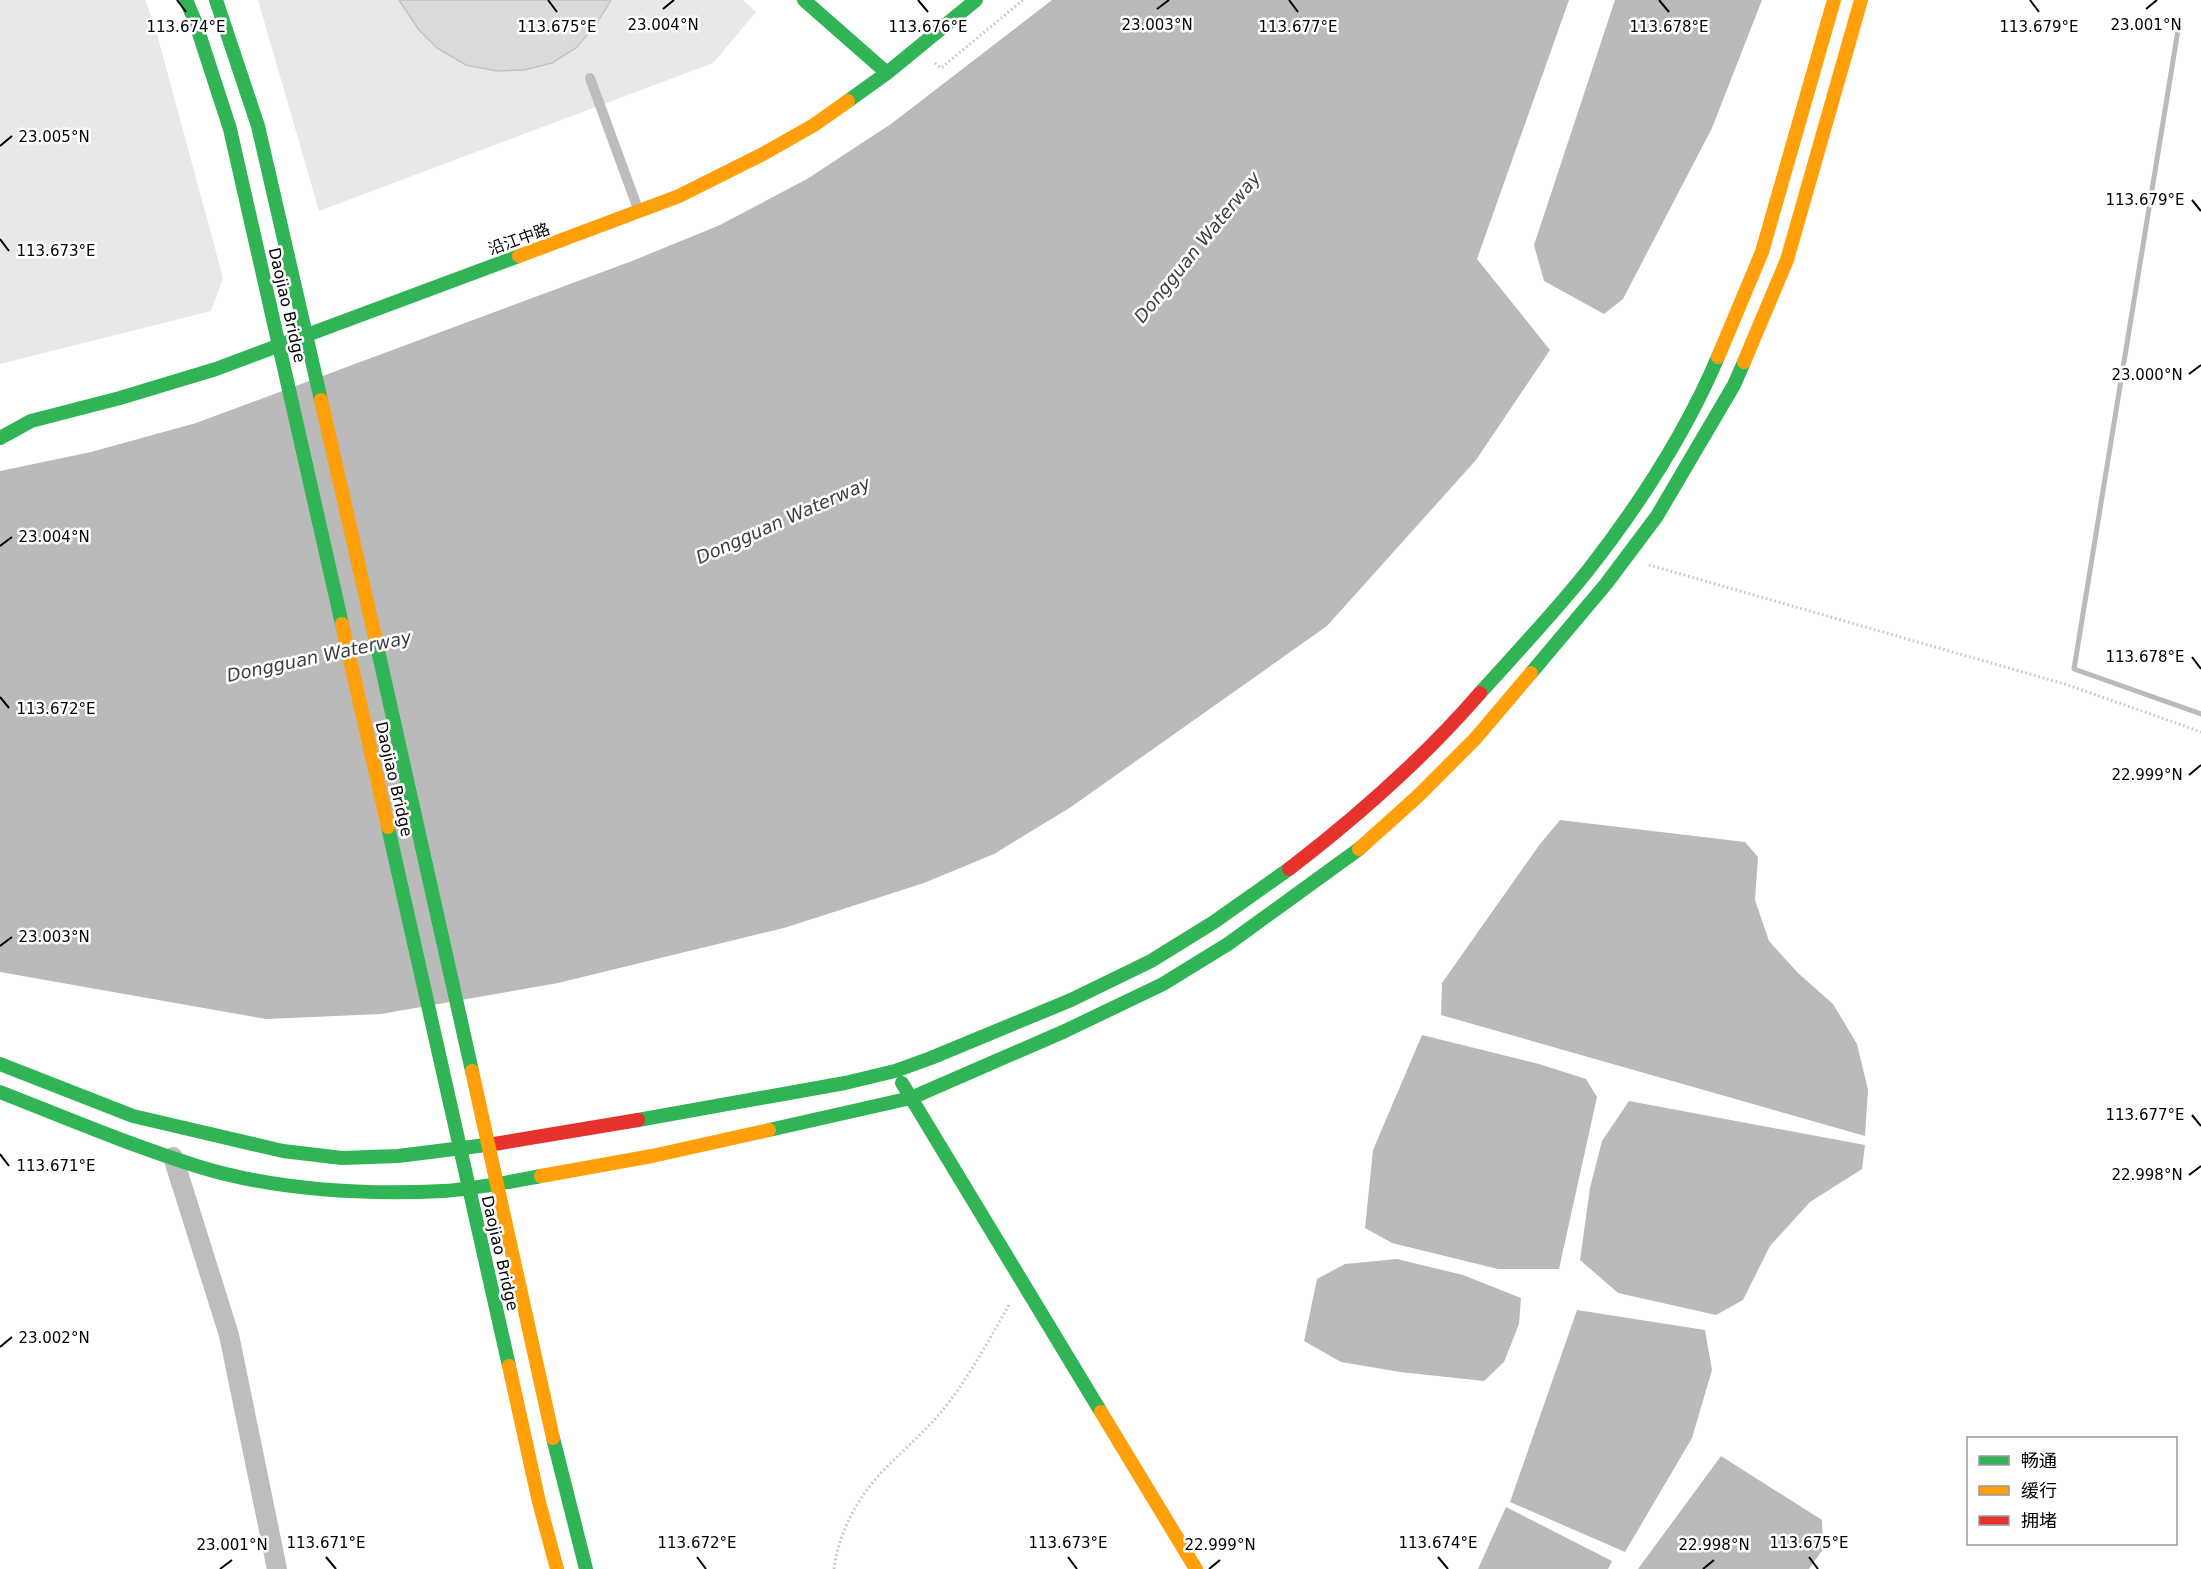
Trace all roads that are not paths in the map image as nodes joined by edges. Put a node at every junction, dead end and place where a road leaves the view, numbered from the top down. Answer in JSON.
{"nodes":[{"id":1,"x":186,"y":0,"type":"edge"},
{"id":2,"x":216,"y":0,"type":"edge"},
{"id":3,"x":804,"y":0,"type":"edge"},
{"id":4,"x":976,"y":0,"type":"edge"},
{"id":5,"x":1834,"y":0,"type":"edge"},
{"id":6,"x":1861,"y":0,"type":"edge"},
{"id":7,"x":887,"y":73,"type":"junction"},
{"id":8,"x":590,"y":78,"type":"dead end"},
{"id":9,"x":639,"y":212,"type":"junction"},
{"id":10,"x":10,"y":420,"type":"dead end"},
{"id":11,"x":31,"y":421,"type":"junction"},
{"id":12,"x":0,"y":438,"type":"edge"},
{"id":13,"x":0,"y":1064,"type":"edge"},
{"id":14,"x":895,"y":1071,"type":"junction"},
{"id":15,"x":0,"y":1092,"type":"edge"},
{"id":16,"x":911,"y":1098,"type":"junction"},
{"id":17,"x":173,"y":1157,"type":"junction"},
{"id":18,"x":277,"y":1569,"type":"edge"},
{"id":19,"x":557,"y":1569,"type":"edge"},
{"id":20,"x":586,"y":1569,"type":"edge"},
{"id":21,"x":1196,"y":1569,"type":"edge"}],
"edges":[{"from":1,"to":19,"type":"street","name":"Daojiao Bridge","bridge":true},
{"from":2,"to":20,"type":"street","name":"Daojiao Bridge","bridge":true},
{"from":3,"to":7,"type":"street"},
{"from":4,"to":7,"type":"street","name":"沿江中路"},
{"from":5,"to":14,"type":"street"},
{"from":6,"to":16,"type":"street"},
{"from":7,"to":9,"type":"street","name":"沿江中路"},
{"from":8,"to":9,"type":"lane"},
{"from":9,"to":11,"type":"street","name":"沿江中路"},
{"from":10,"to":11,"type":"street"},
{"from":11,"to":12,"type":"street"},
{"from":13,"to":14,"type":"street"},
{"from":14,"to":16,"type":"street"},
{"from":15,"to":17,"type":"street"},
{"from":16,"to":17,"type":"street"},
{"from":16,"to":21,"type":"street"},
{"from":17,"to":18,"type":"street"}]}
